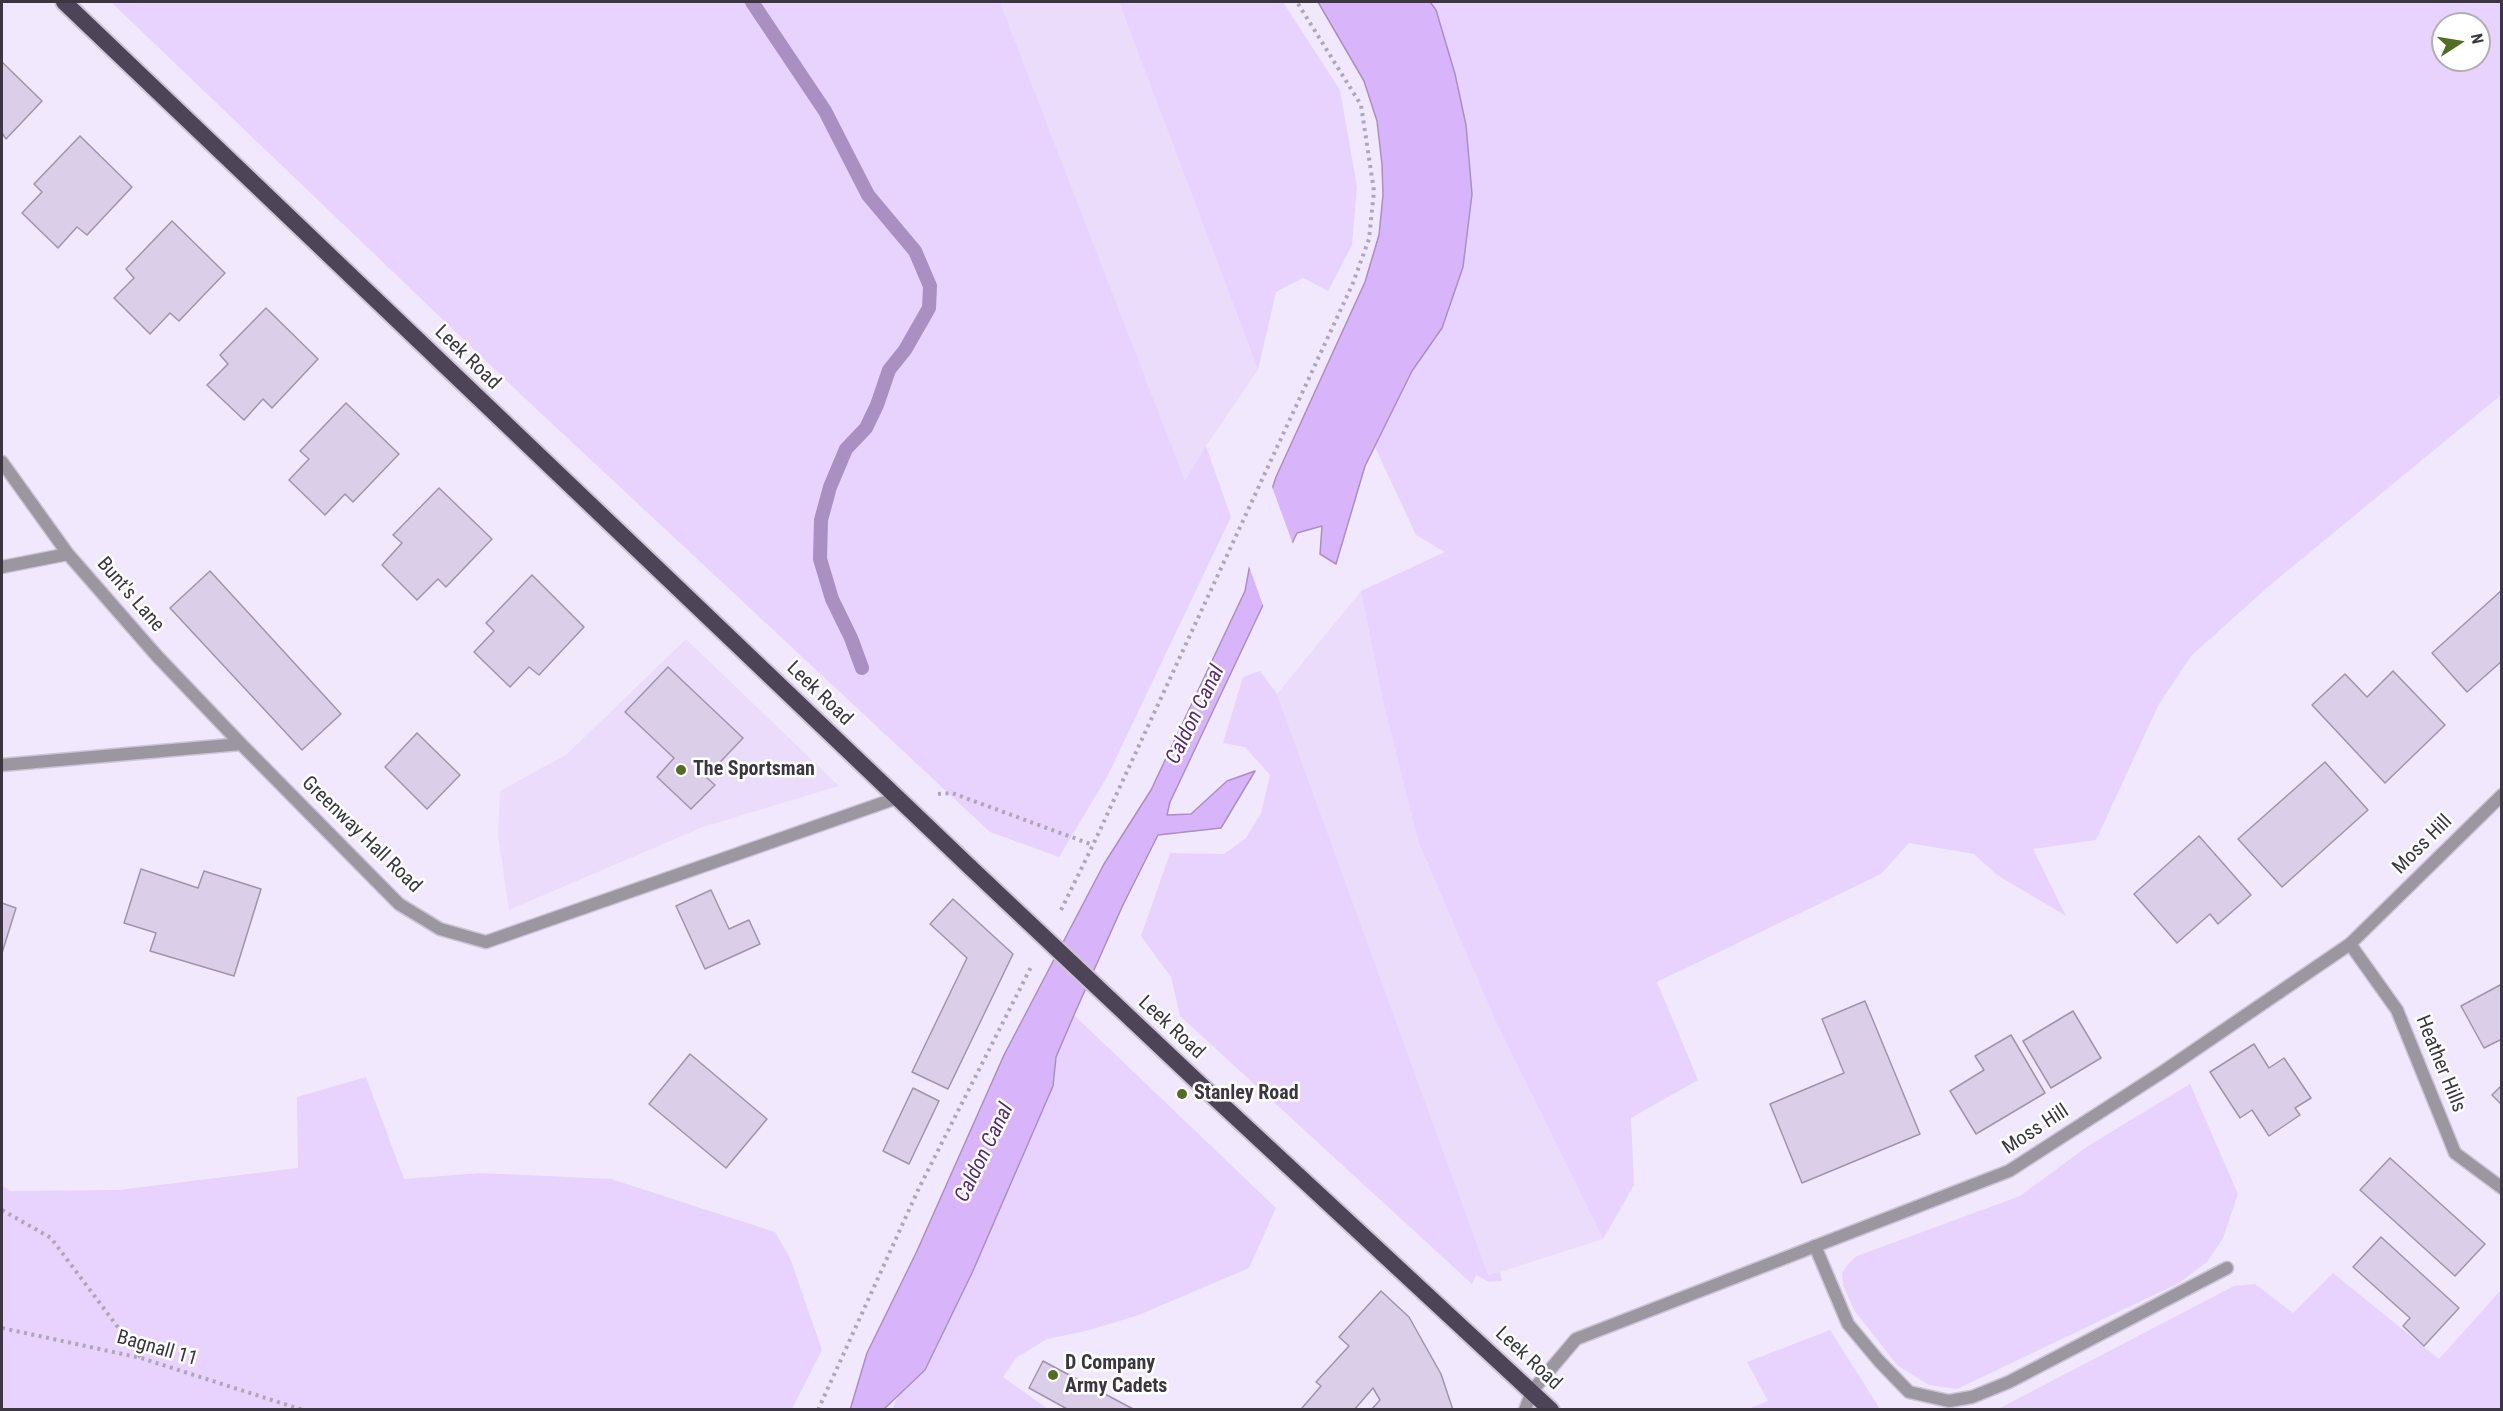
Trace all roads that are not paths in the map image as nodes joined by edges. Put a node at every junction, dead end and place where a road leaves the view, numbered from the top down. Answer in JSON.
{"nodes":[{"id":1,"x":64,"y":2,"type":"edge"},
{"id":2,"x":2,"y":462,"type":"edge"},
{"id":3,"x":68,"y":554,"type":"junction"},
{"id":4,"x":2,"y":567,"type":"edge"},
{"id":5,"x":241,"y":744,"type":"junction"},
{"id":6,"x":2,"y":765,"type":"edge"},
{"id":7,"x":2502,"y":795,"type":"edge"},
{"id":8,"x":897,"y":798,"type":"junction"},
{"id":9,"x":2350,"y":944,"type":"junction"},
{"id":10,"x":2502,"y":1188,"type":"edge"},
{"id":11,"x":1815,"y":1246,"type":"junction"},
{"id":12,"x":2226,"y":1268,"type":"dead end"},
{"id":13,"x":1532,"y":1391,"type":"junction"},
{"id":14,"x":1525,"y":1410,"type":"edge"},
{"id":15,"x":1551,"y":1410,"type":"edge"}],
"edges":[{"from":1,"to":8,"type":"highway","name":"Leek Road"},
{"from":2,"to":3,"type":"street","name":"Bunt's Lane"},
{"from":3,"to":4,"type":"street"},
{"from":3,"to":5,"type":"street","name":"Bunt's Lane"},
{"from":5,"to":6,"type":"street"},
{"from":5,"to":8,"type":"street","name":"Greenway Hall Road"},
{"from":7,"to":9,"type":"street","name":"Moss Hill"},
{"from":8,"to":13,"type":"highway","name":"Leek Road","bridge":true},
{"from":9,"to":10,"type":"street","name":"Heather Hills"},
{"from":9,"to":11,"type":"street","name":"Moss Hill"},
{"from":11,"to":12,"type":"street"},
{"from":11,"to":13,"type":"street","name":"Moss Hill"},
{"from":13,"to":14,"type":"street"},
{"from":13,"to":15,"type":"highway","name":"Leek Road"}]}
